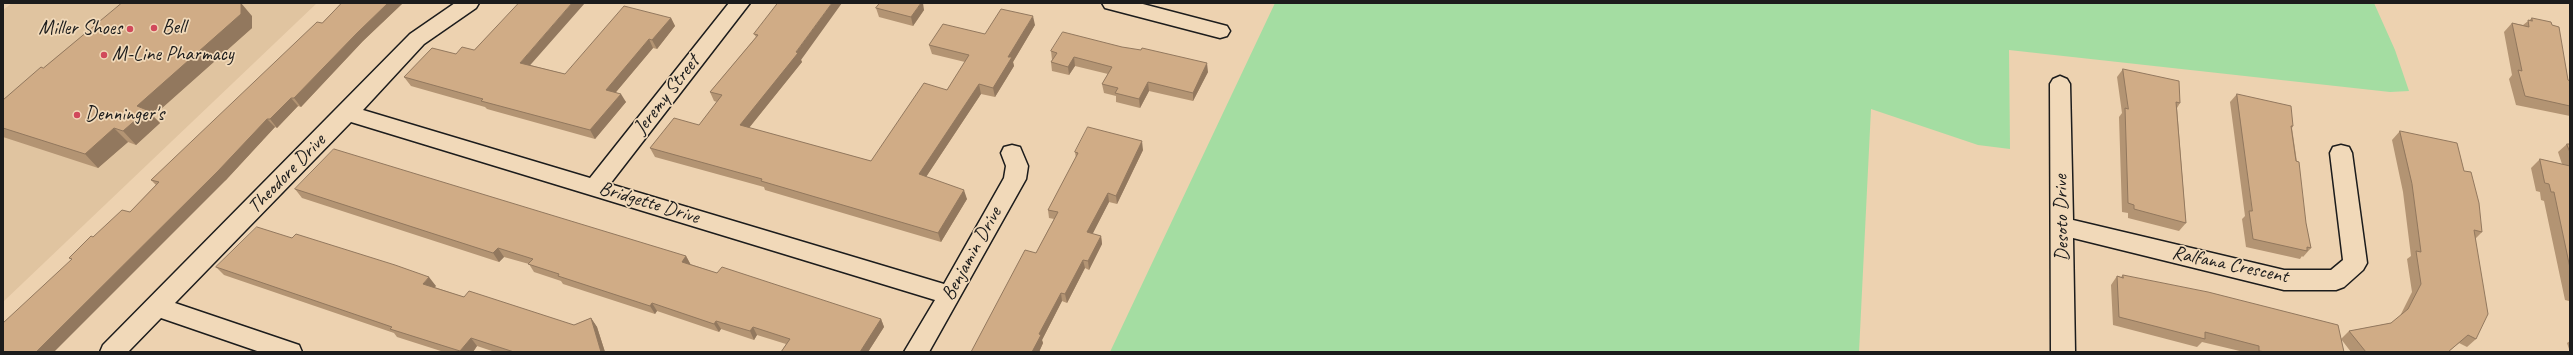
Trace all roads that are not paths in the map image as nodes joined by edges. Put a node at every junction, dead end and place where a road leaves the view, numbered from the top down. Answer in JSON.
{"nodes":[{"id":1,"x":469,"y":3,"type":"edge"},
{"id":2,"x":740,"y":3,"type":"edge"},
{"id":3,"x":1112,"y":3,"type":"edge"},
{"id":4,"x":1220,"y":31,"type":"dead end"},
{"id":5,"x":2060,"y":84,"type":"dead end"},
{"id":6,"x":347,"y":113,"type":"junction"},
{"id":7,"x":1012,"y":153,"type":"dead end"},
{"id":8,"x":2341,"y":153,"type":"dead end"},
{"id":9,"x":595,"y":187,"type":"junction"},
{"id":10,"x":2062,"y":226,"type":"junction"},
{"id":11,"x":950,"y":295,"type":"junction"},
{"id":12,"x":157,"y":306,"type":"junction"},
{"id":13,"x":112,"y":352,"type":"edge"},
{"id":14,"x":290,"y":352,"type":"edge"},
{"id":15,"x":916,"y":352,"type":"edge"},
{"id":16,"x":2063,"y":352,"type":"edge"}],
"edges":[{"from":1,"to":6,"type":"street","name":"Theodore Drive"},
{"from":2,"to":9,"type":"street","name":"Jeremy Street"},
{"from":3,"to":4,"type":"street"},
{"from":5,"to":10,"type":"street","name":"Desoto Drive"},
{"from":6,"to":9,"type":"street","name":"Bridgette Drive"},
{"from":6,"to":12,"type":"street","name":"Theodore Drive"},
{"from":7,"to":11,"type":"street","name":"Benjamin Drive"},
{"from":8,"to":10,"type":"street","name":"Ralfana Crescent"},
{"from":9,"to":11,"type":"street","name":"Bridgette Drive"},
{"from":10,"to":16,"type":"street","name":"Desoto Drive"},
{"from":11,"to":15,"type":"street","name":"Benjamin Drive"},
{"from":12,"to":13,"type":"street","name":"Theodore Drive"},
{"from":12,"to":14,"type":"street"}]}
